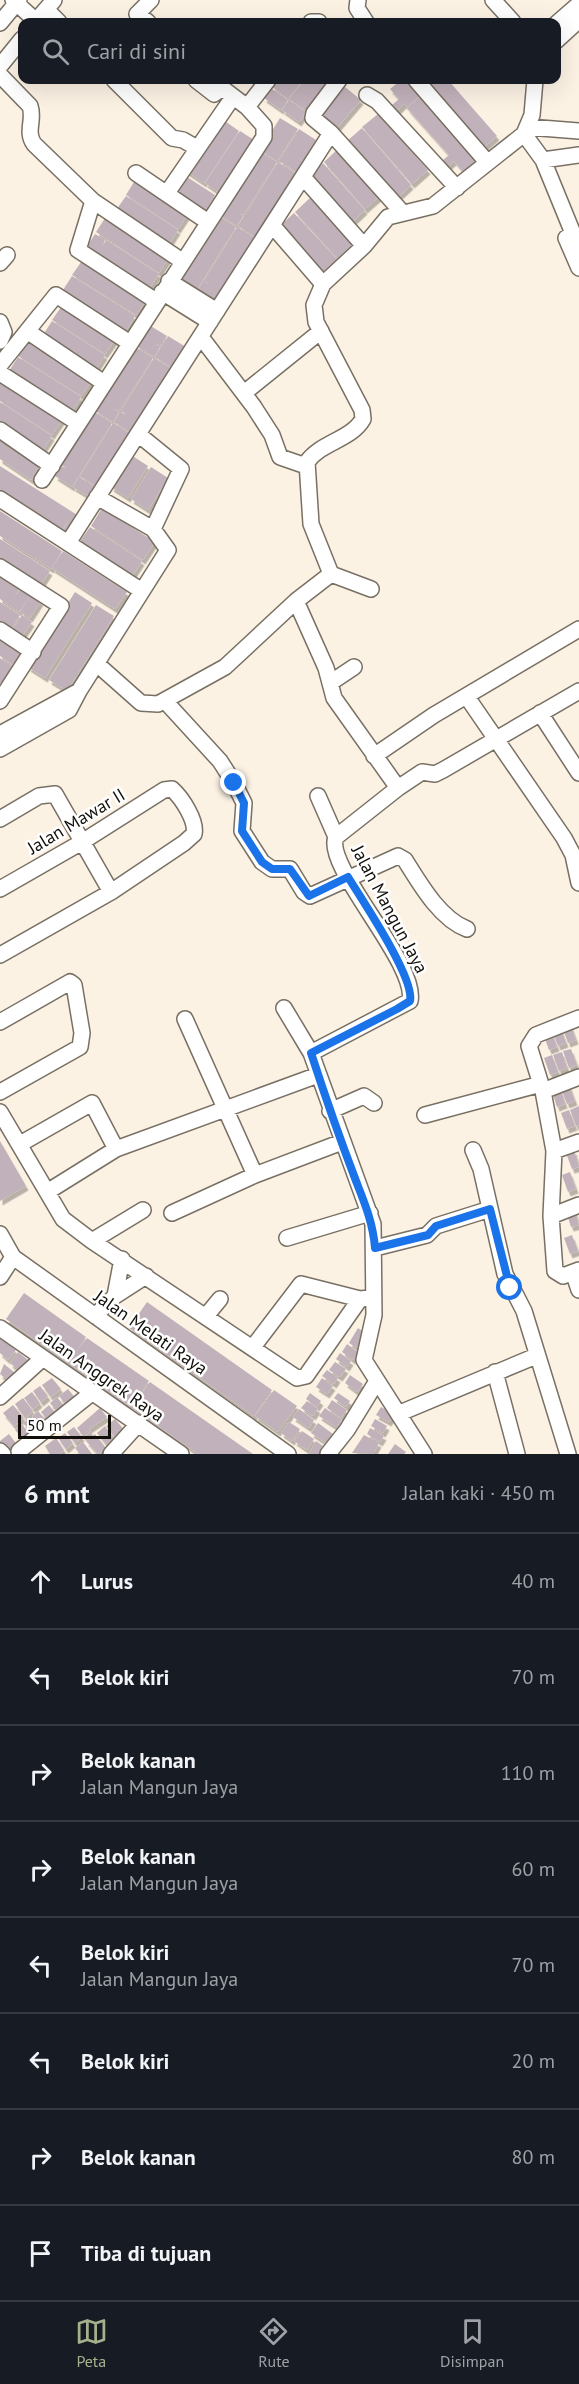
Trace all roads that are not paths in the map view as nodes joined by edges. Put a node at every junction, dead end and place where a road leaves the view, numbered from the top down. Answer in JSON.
{"nodes":[{"id":1,"x":151,"y":0,"type":"edge"},
{"id":2,"x":358,"y":0,"type":"edge"},
{"id":3,"x":493,"y":0,"type":"edge"},
{"id":4,"x":16,"y":1,"type":"edge"},
{"id":5,"x":574,"y":8,"type":"edge"},
{"id":6,"x":43,"y":13,"type":"edge"},
{"id":7,"x":139,"y":18,"type":"edge"},
{"id":8,"x":363,"y":18,"type":"edge"},
{"id":9,"x":509,"y":18,"type":"edge"},
{"id":10,"x":561,"y":20,"type":"edge"},
{"id":11,"x":0,"y":23,"type":"edge"},
{"id":12,"x":561,"y":33,"type":"edge"},
{"id":13,"x":18,"y":44,"type":"edge"},
{"id":14,"x":0,"y":66,"type":"edge"},
{"id":15,"x":0,"y":75,"type":"edge"},
{"id":16,"x":118,"y":84,"type":"edge"},
{"id":17,"x":201,"y":84,"type":"edge"},
{"id":18,"x":265,"y":84,"type":"edge"},
{"id":19,"x":336,"y":84,"type":"edge"},
{"id":20,"x":419,"y":84,"type":"edge"},
{"id":21,"x":535,"y":84,"type":"edge"},
{"id":22,"x":367,"y":95,"type":"dead end"},
{"id":23,"x":234,"y":96,"type":"junction"},
{"id":24,"x":246,"y":107,"type":"junction"},
{"id":25,"x":526,"y":130,"type":"junction"},
{"id":26,"x":579,"y":131,"type":"edge"},
{"id":27,"x":331,"y":133,"type":"junction"},
{"id":28,"x":197,"y":148,"type":"junction"},
{"id":29,"x":579,"y":155,"type":"edge"},
{"id":30,"x":487,"y":162,"type":"junction"},
{"id":31,"x":544,"y":165,"type":"junction"},
{"id":32,"x":136,"y":172,"type":"dead end"},
{"id":33,"x":303,"y":177,"type":"junction"},
{"id":34,"x":457,"y":188,"type":"junction"},
{"id":35,"x":167,"y":193,"type":"junction"},
{"id":36,"x":93,"y":201,"type":"junction"},
{"id":37,"x":402,"y":212,"type":"junction"},
{"id":38,"x":208,"y":222,"type":"junction"},
{"id":39,"x":272,"y":225,"type":"junction"},
{"id":40,"x":575,"y":245,"type":"edge"},
{"id":41,"x":363,"y":246,"type":"junction"},
{"id":42,"x":182,"y":261,"type":"junction"},
{"id":43,"x":579,"y":268,"type":"edge"},
{"id":44,"x":323,"y":284,"type":"junction"},
{"id":45,"x":163,"y":292,"type":"junction"},
{"id":46,"x":213,"y":317,"type":"junction"},
{"id":47,"x":0,"y":322,"type":"edge"},
{"id":48,"x":27,"y":331,"type":"junction"},
{"id":49,"x":321,"y":331,"type":"junction"},
{"id":50,"x":201,"y":337,"type":"junction"},
{"id":51,"x":0,"y":341,"type":"edge"},
{"id":52,"x":130,"y":343,"type":"junction"},
{"id":53,"x":0,"y":365,"type":"edge"},
{"id":54,"x":0,"y":374,"type":"edge"},
{"id":55,"x":104,"y":383,"type":"junction"},
{"id":56,"x":244,"y":393,"type":"junction"},
{"id":57,"x":78,"y":423,"type":"junction"},
{"id":58,"x":0,"y":430,"type":"edge"},
{"id":59,"x":138,"y":434,"type":"junction"},
{"id":60,"x":52,"y":466,"type":"junction"},
{"id":61,"x":306,"y":466,"type":"junction"},
{"id":62,"x":42,"y":480,"type":"dead end"},
{"id":63,"x":97,"y":497,"type":"junction"},
{"id":64,"x":0,"y":499,"type":"edge"},
{"id":65,"x":153,"y":529,"type":"junction"},
{"id":66,"x":68,"y":543,"type":"junction"},
{"id":67,"x":0,"y":567,"type":"edge"},
{"id":68,"x":331,"y":574,"type":"junction"},
{"id":69,"x":371,"y":589,"type":"dead end"},
{"id":70,"x":142,"y":591,"type":"junction"},
{"id":71,"x":296,"y":602,"type":"junction"},
{"id":72,"x":579,"y":629,"type":"edge"},
{"id":73,"x":0,"y":630,"type":"edge"},
{"id":74,"x":33,"y":652,"type":"junction"},
{"id":75,"x":97,"y":664,"type":"junction"},
{"id":76,"x":354,"y":667,"type":"dead end"},
{"id":77,"x":330,"y":682,"type":"junction"},
{"id":78,"x":79,"y":691,"type":"junction"},
{"id":79,"x":579,"y":691,"type":"edge"},
{"id":80,"x":2,"y":694,"type":"edge"},
{"id":81,"x":467,"y":697,"type":"junction"},
{"id":82,"x":165,"y":701,"type":"junction"},
{"id":83,"x":540,"y":713,"type":"junction"},
{"id":84,"x":0,"y":734,"type":"edge"},
{"id":85,"x":496,"y":738,"type":"junction"},
{"id":86,"x":0,"y":749,"type":"edge"},
{"id":87,"x":374,"y":756,"type":"junction"},
{"id":88,"x":579,"y":773,"type":"edge"},
{"id":89,"x":398,"y":788,"type":"junction"},
{"id":90,"x":318,"y":796,"type":"dead end"},
{"id":91,"x":0,"y":819,"type":"edge"},
{"id":92,"x":336,"y":837,"type":"junction"},
{"id":93,"x":82,"y":842,"type":"junction"},
{"id":94,"x":576,"y":854,"type":"edge"},
{"id":95,"x":348,"y":877,"type":"junction"},
{"id":96,"x":579,"y":883,"type":"edge"},
{"id":97,"x":0,"y":889,"type":"edge"},
{"id":98,"x":111,"y":892,"type":"junction"},
{"id":99,"x":467,"y":929,"type":"dead end"},
{"id":100,"x":0,"y":956,"type":"edge"},
{"id":101,"x":284,"y":1008,"type":"dead end"},
{"id":102,"x":579,"y":1018,"type":"edge"},
{"id":103,"x":184,"y":1019,"type":"dead end"},
{"id":104,"x":0,"y":1022,"type":"edge"},
{"id":105,"x":311,"y":1053,"type":"junction"},
{"id":106,"x":318,"y":1076,"type":"junction"},
{"id":107,"x":579,"y":1077,"type":"edge"},
{"id":108,"x":542,"y":1088,"type":"junction"},
{"id":109,"x":0,"y":1092,"type":"edge"},
{"id":110,"x":374,"y":1103,"type":"dead end"},
{"id":111,"x":226,"y":1110,"type":"junction"},
{"id":112,"x":330,"y":1111,"type":"junction"},
{"id":113,"x":0,"y":1112,"type":"edge"},
{"id":114,"x":425,"y":1115,"type":"dead end"},
{"id":115,"x":342,"y":1142,"type":"junction"},
{"id":116,"x":579,"y":1142,"type":"edge"},
{"id":117,"x":21,"y":1144,"type":"junction"},
{"id":118,"x":116,"y":1149,"type":"junction"},
{"id":119,"x":473,"y":1150,"type":"dead end"},
{"id":120,"x":554,"y":1151,"type":"junction"},
{"id":121,"x":255,"y":1175,"type":"junction"},
{"id":122,"x":47,"y":1192,"type":"junction"},
{"id":123,"x":579,"y":1205,"type":"edge"},
{"id":124,"x":490,"y":1209,"type":"junction"},
{"id":125,"x":143,"y":1210,"type":"dead end"},
{"id":126,"x":172,"y":1213,"type":"dead end"},
{"id":127,"x":369,"y":1213,"type":"junction"},
{"id":128,"x":551,"y":1216,"type":"junction"},
{"id":129,"x":0,"y":1234,"type":"edge"},
{"id":130,"x":287,"y":1238,"type":"dead end"},
{"id":131,"x":92,"y":1242,"type":"junction"},
{"id":132,"x":375,"y":1248,"type":"junction"},
{"id":133,"x":116,"y":1256,"type":"junction"},
{"id":134,"x":13,"y":1257,"type":"junction"},
{"id":135,"x":576,"y":1271,"type":"edge"},
{"id":136,"x":146,"y":1276,"type":"junction"},
{"id":137,"x":0,"y":1277,"type":"edge"},
{"id":138,"x":579,"y":1290,"type":"edge"},
{"id":139,"x":115,"y":1296,"type":"junction"},
{"id":140,"x":367,"y":1298,"type":"junction"},
{"id":141,"x":220,"y":1299,"type":"dead end"},
{"id":142,"x":95,"y":1316,"type":"junction"},
{"id":143,"x":206,"y":1316,"type":"junction"},
{"id":144,"x":0,"y":1328,"type":"edge"},
{"id":145,"x":253,"y":1347,"type":"junction"},
{"id":146,"x":536,"y":1356,"type":"junction"},
{"id":147,"x":43,"y":1358,"type":"junction"},
{"id":148,"x":495,"y":1372,"type":"junction"},
{"id":149,"x":377,"y":1381,"type":"junction"},
{"id":150,"x":93,"y":1392,"type":"junction"},
{"id":151,"x":0,"y":1397,"type":"edge"},
{"id":152,"x":400,"y":1413,"type":"junction"},
{"id":153,"x":139,"y":1423,"type":"junction"},
{"id":154,"x":19,"y":1451,"type":"dead end"},
{"id":155,"x":111,"y":1454,"type":"edge"},
{"id":156,"x":181,"y":1454,"type":"edge"},
{"id":157,"x":288,"y":1454,"type":"edge"},
{"id":158,"x":328,"y":1454,"type":"edge"},
{"id":159,"x":424,"y":1454,"type":"edge"},
{"id":160,"x":517,"y":1454,"type":"edge"},
{"id":161,"x":568,"y":1454,"type":"edge"}],
"edges":[{"from":1,"to":7,"type":"street"},
{"from":2,"to":8,"type":"street"},
{"from":3,"to":9,"type":"street"},
{"from":4,"to":6,"type":"street"},
{"from":4,"to":11,"type":"street"},
{"from":5,"to":10,"type":"street"},
{"from":5,"to":12,"type":"street"},
{"from":13,"to":14,"type":"street"},
{"from":15,"to":36,"type":"street"},
{"from":16,"to":28,"type":"street"},
{"from":17,"to":23,"type":"street"},
{"from":18,"to":24,"type":"street"},
{"from":19,"to":27,"type":"street"},
{"from":20,"to":30,"type":"street"},
{"from":21,"to":25,"type":"street"},
{"from":22,"to":34,"type":"street"},
{"from":23,"to":24,"type":"street"},
{"from":23,"to":28,"type":"street"},
{"from":24,"to":38,"type":"street"},
{"from":25,"to":26,"type":"street"},
{"from":25,"to":30,"type":"street"},
{"from":25,"to":31,"type":"street"},
{"from":27,"to":33,"type":"street"},
{"from":27,"to":37,"type":"street"},
{"from":28,"to":35,"type":"street"},
{"from":29,"to":31,"type":"street"},
{"from":30,"to":34,"type":"street"},
{"from":31,"to":40,"type":"street"},
{"from":32,"to":35,"type":"street"},
{"from":33,"to":39,"type":"street"},
{"from":33,"to":41,"type":"street"},
{"from":34,"to":37,"type":"street"},
{"from":35,"to":38,"type":"street"},
{"from":36,"to":42,"type":"street"},
{"from":36,"to":45,"type":"street"},
{"from":37,"to":41,"type":"street"},
{"from":38,"to":42,"type":"street"},
{"from":39,"to":44,"type":"street"},
{"from":39,"to":46,"type":"street"},
{"from":40,"to":43,"type":"street"},
{"from":41,"to":44,"type":"street"},
{"from":42,"to":45,"type":"street"},
{"from":44,"to":49,"type":"street"},
{"from":45,"to":46,"type":"street"},
{"from":45,"to":52,"type":"street"},
{"from":46,"to":50,"type":"street"},
{"from":47,"to":51,"type":"street"},
{"from":48,"to":52,"type":"street"},
{"from":48,"to":53,"type":"street"},
{"from":48,"to":55,"type":"street"},
{"from":49,"to":56,"type":"street"},
{"from":49,"to":61,"type":"street"},
{"from":50,"to":56,"type":"street"},
{"from":50,"to":59,"type":"street"},
{"from":52,"to":55,"type":"street"},
{"from":54,"to":57,"type":"street"},
{"from":55,"to":57,"type":"street"},
{"from":56,"to":61,"type":"street"},
{"from":57,"to":60,"type":"street"},
{"from":58,"to":60,"type":"street"},
{"from":59,"to":63,"type":"street"},
{"from":59,"to":65,"type":"street"},
{"from":60,"to":62,"type":"street"},
{"from":61,"to":68,"type":"street"},
{"from":63,"to":65,"type":"street"},
{"from":63,"to":66,"type":"street"},
{"from":64,"to":66,"type":"street"},
{"from":65,"to":70,"type":"street"},
{"from":66,"to":70,"type":"street"},
{"from":67,"to":74,"type":"street"},
{"from":68,"to":69,"type":"street"},
{"from":68,"to":71,"type":"street"},
{"from":70,"to":75,"type":"street"},
{"from":71,"to":77,"type":"street"},
{"from":71,"to":82,"type":"street"},
{"from":72,"to":81,"type":"street"},
{"from":73,"to":74,"type":"street"},
{"from":74,"to":80,"type":"street"},
{"from":75,"to":78,"type":"street"},
{"from":75,"to":82,"type":"street"},
{"from":76,"to":77,"type":"street"},
{"from":77,"to":87,"type":"street"},
{"from":78,"to":84,"type":"street"},
{"from":78,"to":86,"type":"street"},
{"from":79,"to":83,"type":"street","name":"Jalan Mangun Jaya"},
{"from":81,"to":85,"type":"street"},
{"from":81,"to":87,"type":"street"},
{"from":82,"to":95,"type":"street"},
{"from":83,"to":85,"type":"street","name":"Jalan Mangun Jaya"},
{"from":83,"to":88,"type":"street"},
{"from":85,"to":89,"type":"street","name":"Jalan Mangun Jaya"},
{"from":85,"to":94,"type":"street"},
{"from":87,"to":89,"type":"street"},
{"from":89,"to":92,"type":"street","name":"Jalan Mangun Jaya"},
{"from":90,"to":92,"type":"street"},
{"from":91,"to":93,"type":"street"},
{"from":92,"to":95,"type":"street","name":"Jalan Mangun Jaya"},
{"from":93,"to":97,"type":"street","name":"Jalan Mawar II"},
{"from":93,"to":98,"type":"street"},
{"from":93,"to":98,"type":"street","name":"Jalan Mawar II"},
{"from":94,"to":96,"type":"street"},
{"from":95,"to":99,"type":"street"},
{"from":95,"to":105,"type":"street","name":"Jalan Mangun Jaya"},
{"from":98,"to":100,"type":"street"},
{"from":101,"to":105,"type":"street"},
{"from":102,"to":108,"type":"street"},
{"from":103,"to":111,"type":"street"},
{"from":104,"to":109,"type":"street"},
{"from":105,"to":106,"type":"street"},
{"from":106,"to":111,"type":"street"},
{"from":106,"to":112,"type":"street"},
{"from":107,"to":108,"type":"street"},
{"from":108,"to":114,"type":"street"},
{"from":108,"to":120,"type":"street"},
{"from":110,"to":112,"type":"street"},
{"from":111,"to":118,"type":"street"},
{"from":111,"to":121,"type":"street"},
{"from":112,"to":115,"type":"street"},
{"from":113,"to":117,"type":"street"},
{"from":115,"to":121,"type":"street"},
{"from":115,"to":127,"type":"street"},
{"from":116,"to":120,"type":"street"},
{"from":117,"to":118,"type":"street"},
{"from":117,"to":122,"type":"street"},
{"from":118,"to":122,"type":"street"},
{"from":119,"to":124,"type":"street"},
{"from":120,"to":128,"type":"street"},
{"from":121,"to":126,"type":"street"},
{"from":122,"to":131,"type":"street"},
{"from":123,"to":128,"type":"street"},
{"from":124,"to":132,"type":"street"},
{"from":124,"to":146,"type":"street"},
{"from":125,"to":131,"type":"street"},
{"from":127,"to":130,"type":"street"},
{"from":127,"to":132,"type":"street"},
{"from":128,"to":135,"type":"street"},
{"from":129,"to":134,"type":"street","name":"Jalan Melati Raya"},
{"from":131,"to":133,"type":"street"},
{"from":132,"to":140,"type":"street"},
{"from":133,"to":136,"type":"street"},
{"from":133,"to":139,"type":"street"},
{"from":134,"to":137,"type":"street"},
{"from":134,"to":142,"type":"street","name":"Jalan Melati Raya"},
{"from":135,"to":138,"type":"street"},
{"from":136,"to":139,"type":"street"},
{"from":136,"to":143,"type":"street"},
{"from":139,"to":142,"type":"street"},
{"from":140,"to":145,"type":"street"},
{"from":140,"to":145,"type":"street"},
{"from":140,"to":149,"type":"street"},
{"from":141,"to":143,"type":"street"},
{"from":142,"to":157,"type":"street","name":"Jalan Melati Raya"},
{"from":143,"to":145,"type":"street"},
{"from":144,"to":147,"type":"street","name":"Jalan Anggrek Raya"},
{"from":146,"to":148,"type":"street"},
{"from":146,"to":161,"type":"street"},
{"from":147,"to":150,"type":"street","name":"Jalan Anggrek Raya"},
{"from":147,"to":151,"type":"street"},
{"from":148,"to":152,"type":"street"},
{"from":148,"to":160,"type":"street"},
{"from":149,"to":152,"type":"street"},
{"from":149,"to":158,"type":"street"},
{"from":150,"to":153,"type":"street","name":"Jalan Anggrek Raya"},
{"from":150,"to":154,"type":"street"},
{"from":152,"to":159,"type":"street"},
{"from":153,"to":155,"type":"street"},
{"from":153,"to":156,"type":"street","name":"Jalan Anggrek Raya"}]}
